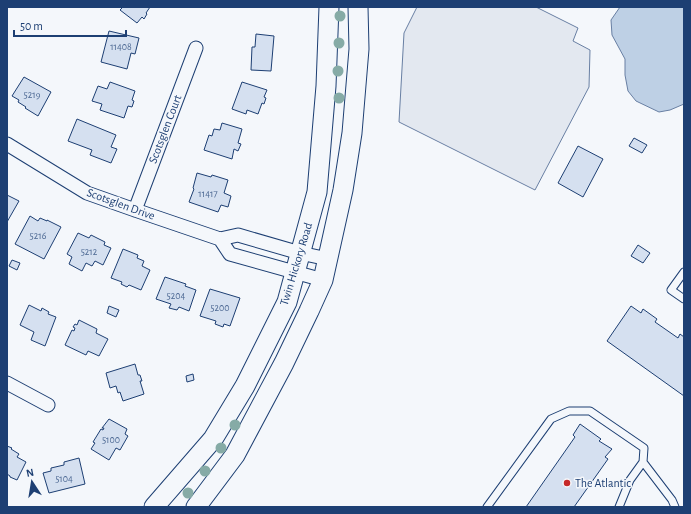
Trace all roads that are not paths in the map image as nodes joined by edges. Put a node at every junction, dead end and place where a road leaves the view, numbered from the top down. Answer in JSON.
{"nodes":[{"id":1,"x":329,"y":7,"type":"edge"},
{"id":2,"x":358,"y":7,"type":"edge"},
{"id":3,"x":196,"y":48,"type":"dead end"},
{"id":4,"x":7,"y":144,"type":"edge"},
{"id":5,"x":135,"y":210,"type":"junction"},
{"id":6,"x":220,"y":239,"type":"junction"},
{"id":7,"x":300,"y":253,"type":"junction"},
{"id":8,"x":328,"y":259,"type":"junction"},
{"id":9,"x":684,"y":272,"type":"edge"},
{"id":10,"x":295,"y":273,"type":"junction"},
{"id":11,"x":322,"y":280,"type":"junction"},
{"id":12,"x":684,"y":299,"type":"edge"},
{"id":13,"x":7,"y":383,"type":"edge"},
{"id":14,"x":48,"y":405,"type":"dead end"},
{"id":15,"x":643,"y":462,"type":"junction"},
{"id":16,"x":154,"y":507,"type":"edge"},
{"id":17,"x":196,"y":507,"type":"edge"},
{"id":18,"x":487,"y":507,"type":"edge"},
{"id":19,"x":619,"y":507,"type":"edge"},
{"id":20,"x":675,"y":507,"type":"edge"}],
"edges":[{"from":1,"to":7,"type":"main road","name":"Twin Hickory Road"},
{"from":2,"to":8,"type":"main road"},
{"from":3,"to":5,"type":"street","name":"Scotsglen Court"},
{"from":4,"to":5,"type":"street","name":"Scotsglen Drive"},
{"from":5,"to":6,"type":"street","name":"Scotsglen Drive"},
{"from":6,"to":7,"type":"street"},
{"from":6,"to":10,"type":"street"},
{"from":7,"to":8,"type":"street"},
{"from":7,"to":10,"type":"main road","name":"Twin Hickory Road"},
{"from":8,"to":11,"type":"main road"},
{"from":9,"to":12,"type":"lane"},
{"from":10,"to":11,"type":"street"},
{"from":10,"to":16,"type":"main road","name":"Twin Hickory Road"},
{"from":11,"to":17,"type":"main road"},
{"from":13,"to":14,"type":"street"},
{"from":15,"to":18,"type":"lane"},
{"from":15,"to":19,"type":"lane"},
{"from":15,"to":20,"type":"lane"}]}
